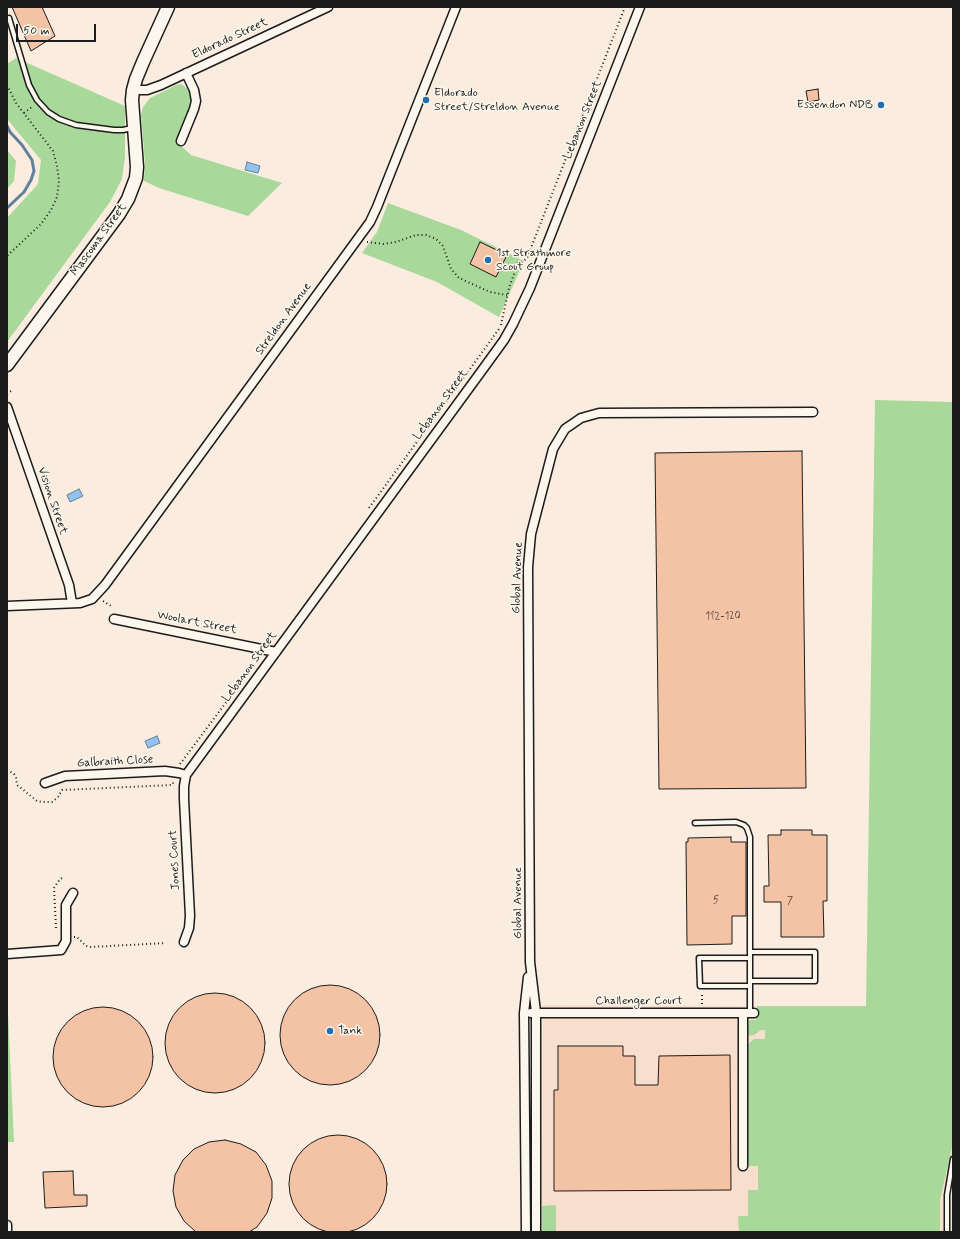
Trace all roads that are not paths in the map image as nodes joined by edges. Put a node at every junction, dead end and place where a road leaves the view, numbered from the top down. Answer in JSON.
{"nodes":[{"id":1,"x":168,"y":7,"type":"edge"},
{"id":2,"x":328,"y":7,"type":"edge"},
{"id":3,"x":456,"y":7,"type":"edge"},
{"id":4,"x":640,"y":7,"type":"edge"},
{"id":5,"x":9,"y":18,"type":"dead end"},
{"id":6,"x":186,"y":73,"type":"junction"},
{"id":7,"x":133,"y":90,"type":"junction"},
{"id":8,"x":134,"y":127,"type":"junction"},
{"id":9,"x":182,"y":141,"type":"dead end"},
{"id":10,"x":7,"y":365,"type":"edge"},
{"id":11,"x":7,"y":407,"type":"edge"},
{"id":12,"x":813,"y":412,"type":"dead end"},
{"id":13,"x":72,"y":603,"type":"junction"},
{"id":14,"x":7,"y":606,"type":"edge"},
{"id":15,"x":114,"y":620,"type":"dead end"},
{"id":16,"x":276,"y":652,"type":"junction"},
{"id":17,"x":186,"y":776,"type":"junction"},
{"id":18,"x":45,"y":783,"type":"dead end"},
{"id":19,"x":695,"y":823,"type":"dead end"},
{"id":20,"x":73,"y":893,"type":"dead end"},
{"id":21,"x":184,"y":942,"type":"dead end"},
{"id":22,"x":750,"y":952,"type":"junction"},
{"id":23,"x":7,"y":954,"type":"edge"},
{"id":24,"x":750,"y":958,"type":"junction"},
{"id":25,"x":530,"y":962,"type":"junction"},
{"id":26,"x":750,"y":984,"type":"junction"},
{"id":27,"x":536,"y":1012,"type":"junction"},
{"id":28,"x":524,"y":1013,"type":"junction"},
{"id":29,"x":749,"y":1014,"type":"junction"},
{"id":30,"x":953,"y":1160,"type":"edge"},
{"id":31,"x":743,"y":1166,"type":"dead end"},
{"id":32,"x":7,"y":1225,"type":"edge"},
{"id":33,"x":7,"y":1232,"type":"edge"},
{"id":34,"x":526,"y":1232,"type":"edge"},
{"id":35,"x":536,"y":1232,"type":"edge"},
{"id":36,"x":947,"y":1232,"type":"edge"}],
"edges":[{"from":1,"to":7,"type":"main road","name":"Mascoma Street"},
{"from":2,"to":6,"type":"street","name":"Eldorado Street"},
{"from":3,"to":13,"type":"street","name":"Streldon Avenue"},
{"from":4,"to":16,"type":"street","name":"Lebanon Street"},
{"from":5,"to":8,"type":"lane"},
{"from":6,"to":7,"type":"street","name":"Eldorado Street"},
{"from":6,"to":9,"type":"street","name":"Eldorado Street"},
{"from":7,"to":8,"type":"main road","name":"Mascoma Street"},
{"from":8,"to":10,"type":"main road","name":"Mascoma Street"},
{"from":11,"to":13,"type":"street","name":"Vision Street"},
{"from":12,"to":25,"type":"street","name":"Global Avenue"},
{"from":13,"to":14,"type":"street"},
{"from":15,"to":16,"type":"street","name":"Woolart Street"},
{"from":16,"to":17,"type":"street","name":"Lebanon Street"},
{"from":17,"to":18,"type":"street","name":"Galbraith Close"},
{"from":17,"to":21,"type":"street","name":"Jones Court"},
{"from":19,"to":22,"type":"lane"},
{"from":20,"to":23,"type":"street"},
{"from":22,"to":24,"type":"lane"},
{"from":22,"to":26,"type":"lane"},
{"from":24,"to":26,"type":"lane"},
{"from":24,"to":26,"type":"lane"},
{"from":25,"to":27,"type":"street","name":"Global Avenue"},
{"from":25,"to":28,"type":"street","name":"Global Avenue"},
{"from":26,"to":29,"type":"lane"},
{"from":27,"to":28,"type":"street","name":"Challenger Court"},
{"from":27,"to":29,"type":"street","name":"Challenger Court"},
{"from":27,"to":35,"type":"street","name":"Global Avenue"},
{"from":28,"to":34,"type":"street","name":"Global Avenue"},
{"from":29,"to":31,"type":"street"},
{"from":30,"to":36,"type":"lane"},
{"from":32,"to":33,"type":"street"}]}
